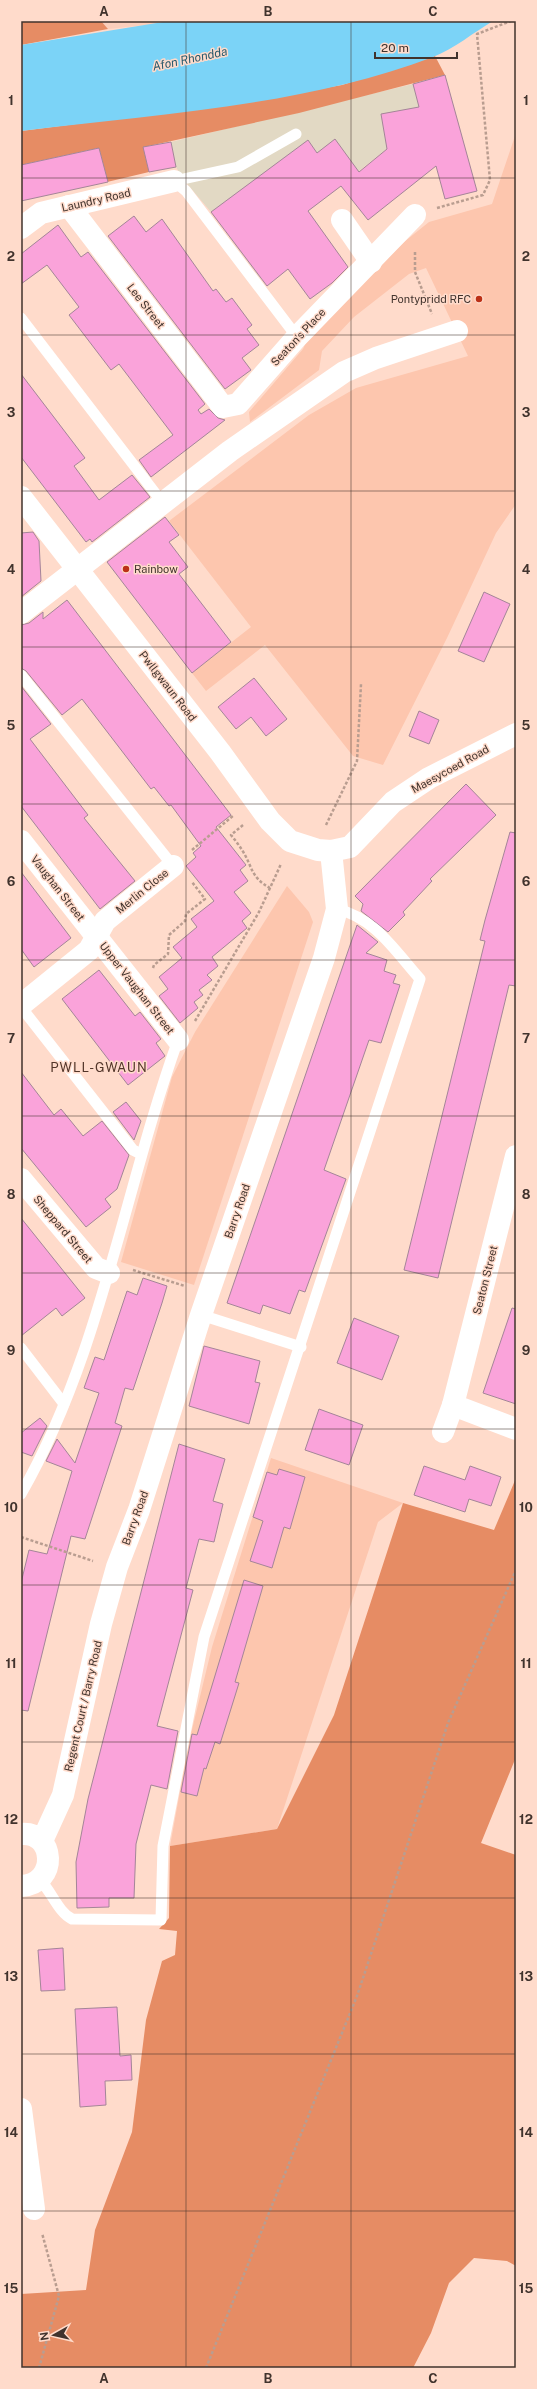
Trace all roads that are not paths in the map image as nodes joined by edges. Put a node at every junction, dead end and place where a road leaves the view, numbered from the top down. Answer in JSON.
{"nodes":[{"id":1,"x":296,"y":134,"type":"dead end"},
{"id":2,"x":174,"y":181,"type":"junction"},
{"id":3,"x":68,"y":206,"type":"junction"},
{"id":4,"x":415,"y":215,"type":"road end"},
{"id":5,"x":342,"y":220,"type":"dead end"},
{"id":6,"x":21,"y":228,"type":"edge"},
{"id":7,"x":370,"y":262,"type":"junction"},
{"id":8,"x":21,"y":318,"type":"edge"},
{"id":9,"x":449,"y":333,"type":"road end"},
{"id":10,"x":297,"y":337,"type":"junction"},
{"id":11,"x":223,"y":407,"type":"joint"},
{"id":12,"x":21,"y":497,"type":"edge"},
{"id":13,"x":162,"y":502,"type":"junction"},
{"id":14,"x":77,"y":571,"type":"junction"},
{"id":15,"x":21,"y":613,"type":"edge"},
{"id":16,"x":21,"y":674,"type":"edge"},
{"id":17,"x":516,"y":734,"type":"edge"},
{"id":18,"x":21,"y":841,"type":"edge"},
{"id":19,"x":324,"y":850,"type":"junction"},
{"id":20,"x":173,"y":866,"type":"joint"},
{"id":21,"x":337,"y":909,"type":"junction"},
{"id":22,"x":96,"y":936,"type":"junction"},
{"id":23,"x":21,"y":1006,"type":"edge"},
{"id":24,"x":178,"y":1040,"type":"joint"},
{"id":25,"x":141,"y":1154,"type":"junction"},
{"id":26,"x":516,"y":1156,"type":"edge"},
{"id":27,"x":21,"y":1179,"type":"edge"},
{"id":28,"x":109,"y":1273,"type":"junction"},
{"id":29,"x":201,"y":1315,"type":"junction"},
{"id":30,"x":301,"y":1347,"type":"junction"},
{"id":31,"x":21,"y":1348,"type":"edge"},
{"id":32,"x":64,"y":1404,"type":"junction"},
{"id":33,"x":453,"y":1405,"type":"junction"},
{"id":34,"x":516,"y":1429,"type":"edge"},
{"id":35,"x":444,"y":1432,"type":"dead end"},
{"id":36,"x":21,"y":1494,"type":"edge"},
{"id":37,"x":117,"y":1568,"type":"joint"},
{"id":38,"x":21,"y":1834,"type":"edge"},
{"id":39,"x":42,"y":1841,"type":"junction"},
{"id":40,"x":31,"y":1883,"type":"edge"},
{"id":41,"x":21,"y":2109,"type":"edge"},
{"id":42,"x":34,"y":2209,"type":"road end"}],
"edges":[{"from":1,"to":2,"type":"lane"},
{"from":2,"to":3,"type":"street","name":"Laundry Road"},
{"from":2,"to":10,"type":"lane"},
{"from":3,"to":6,"type":"street","name":"Laundry Road"},
{"from":3,"to":11,"type":"street","name":"Lee Street"},
{"from":4,"to":7,"type":"street","name":"Seaton's Place"},
{"from":5,"to":7,"type":"street"},
{"from":7,"to":10,"type":"street","name":"Seaton's Place"},
{"from":8,"to":13,"type":"lane"},
{"from":9,"to":13,"type":"street"},
{"from":10,"to":11,"type":"street","name":"Seaton's Place"},
{"from":12,"to":14,"type":"street","name":"Pwllgwaun Road"},
{"from":13,"to":14,"type":"street"},
{"from":14,"to":15,"type":"street"},
{"from":14,"to":19,"type":"street","name":"Pwllgwaun Road"},
{"from":16,"to":20,"type":"lane"},
{"from":17,"to":19,"type":"street","name":"Maesycoed Road"},
{"from":18,"to":22,"type":"street","name":"Vaughan Street"},
{"from":19,"to":21,"type":"street","name":"Barry Road"},
{"from":20,"to":22,"type":"street","name":"Merlin Close"},
{"from":21,"to":29,"type":"street","name":"Barry Road"},
{"from":21,"to":30,"type":"lane"},
{"from":22,"to":23,"type":"street","name":"Merlin Close"},
{"from":22,"to":24,"type":"street","name":"Upper Vaughan Street"},
{"from":23,"to":25,"type":"lane"},
{"from":24,"to":25,"type":"lane"},
{"from":25,"to":28,"type":"lane"},
{"from":26,"to":33,"type":"street","name":"Seaton Street"},
{"from":27,"to":28,"type":"street","name":"Sheppard Street"},
{"from":28,"to":32,"type":"lane"},
{"from":29,"to":30,"type":"lane"},
{"from":29,"to":37,"type":"street","name":"Barry Road"},
{"from":30,"to":40,"type":"lane"},
{"from":31,"to":32,"type":"lane"},
{"from":32,"to":36,"type":"lane"},
{"from":33,"to":34,"type":"street"},
{"from":33,"to":35,"type":"street","name":"Seaton Street"},
{"from":37,"to":39,"type":"street","name":"Regent Court / Barry Road"},
{"from":38,"to":39,"type":"street"},
{"from":39,"to":40,"type":"street"},
{"from":41,"to":42,"type":"street"}]}
